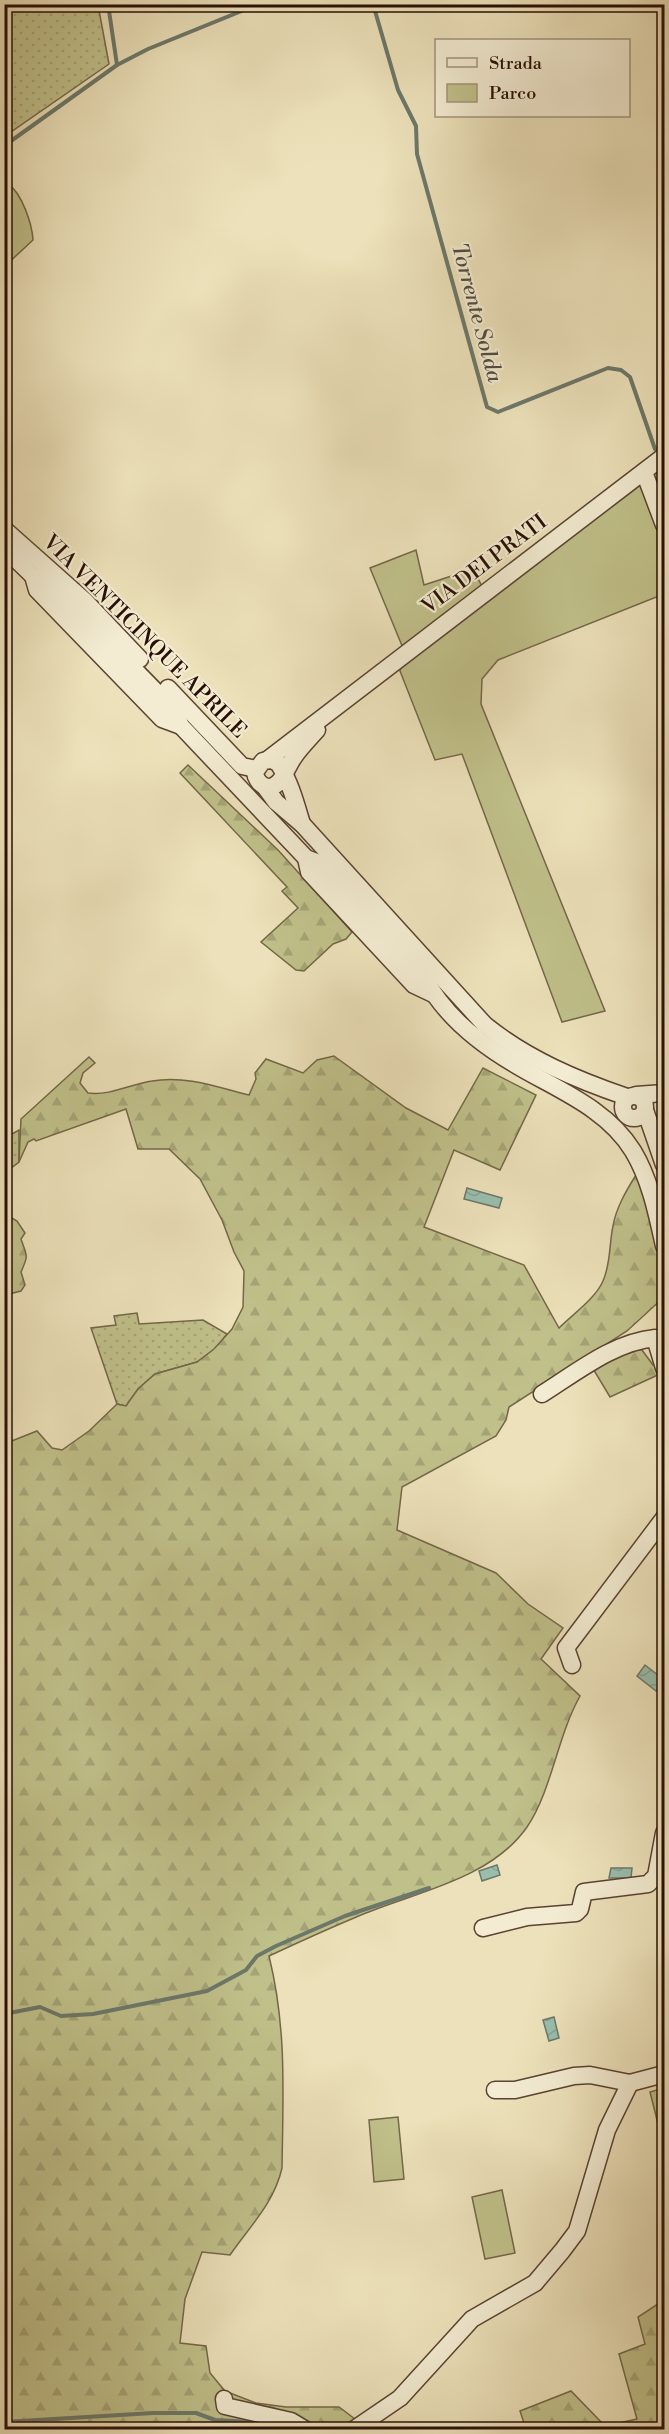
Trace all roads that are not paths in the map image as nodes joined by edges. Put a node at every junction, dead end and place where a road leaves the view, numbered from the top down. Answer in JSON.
{"nodes":[{"id":1,"x":664,"y":456,"type":"edge"},
{"id":2,"x":644,"y":472,"type":"junction"},
{"id":3,"x":664,"y":525,"type":"edge"},
{"id":4,"x":4,"y":528,"type":"edge"},
{"id":5,"x":4,"y":548,"type":"edge"},
{"id":6,"x":333,"y":711,"type":"junction"},
{"id":7,"x":261,"y":774,"type":"junction"},
{"id":8,"x":282,"y":775,"type":"junction"},
{"id":9,"x":237,"y":785,"type":"junction"},
{"id":10,"x":252,"y":800,"type":"junction"},
{"id":11,"x":303,"y":825,"type":"junction"},
{"id":12,"x":664,"y":1095,"type":"edge"},
{"id":13,"x":634,"y":1106,"type":"junction"},
{"id":14,"x":664,"y":1165,"type":"edge"},
{"id":15,"x":664,"y":1246,"type":"edge"},
{"id":16,"x":664,"y":1368,"type":"edge"},
{"id":17,"x":542,"y":1394,"type":"dead end"},
{"id":18,"x":664,"y":1518,"type":"edge"},
{"id":19,"x":572,"y":1665,"type":"dead end"},
{"id":20,"x":664,"y":1833,"type":"edge"},
{"id":21,"x":483,"y":1928,"type":"dead end"},
{"id":22,"x":664,"y":2074,"type":"edge"},
{"id":23,"x":630,"y":2083,"type":"junction"},
{"id":24,"x":495,"y":2090,"type":"dead end"},
{"id":25,"x":224,"y":2402,"type":"dead end"},
{"id":26,"x":306,"y":2430,"type":"edge"},
{"id":27,"x":353,"y":2430,"type":"edge"}],
"edges":[{"from":1,"to":2,"type":"street","name":"VIA DEI PRATI"},
{"from":2,"to":3,"type":"street"},
{"from":2,"to":6,"type":"street","name":"VIA DEI PRATI"},
{"from":4,"to":7,"type":"street","name":"VIA VENTICINQUE APRILE"},
{"from":5,"to":9,"type":"street","name":"VIA VENTICINQUE APRILE"},
{"from":6,"to":7,"type":"street","name":"VIA DEI PRATI"},
{"from":6,"to":8,"type":"street","name":"VIA DEI PRATI"},
{"from":7,"to":8,"type":"street"},
{"from":7,"to":9,"type":"street","name":"VIA DEI PRATI"},
{"from":7,"to":10,"type":"street","name":"VIA DEI PRATI"},
{"from":7,"to":11,"type":"street","name":"VIA VENTICINQUE APRILE"},
{"from":8,"to":11,"type":"street","name":"VIA VENTICINQUE APRILE"},
{"from":9,"to":10,"type":"street","name":"VIA VENTICINQUE APRILE"},
{"from":10,"to":15,"type":"street","name":"VIA VENTICINQUE APRILE"},
{"from":11,"to":13,"type":"street","name":"VIA VENTICINQUE APRILE"},
{"from":12,"to":13,"type":"street"},
{"from":13,"to":14,"type":"street"},
{"from":16,"to":17,"type":"street"},
{"from":18,"to":19,"type":"street"},
{"from":20,"to":21,"type":"street"},
{"from":22,"to":23,"type":"street"},
{"from":23,"to":24,"type":"street"},
{"from":23,"to":27,"type":"street"},
{"from":25,"to":26,"type":"street"}]}
